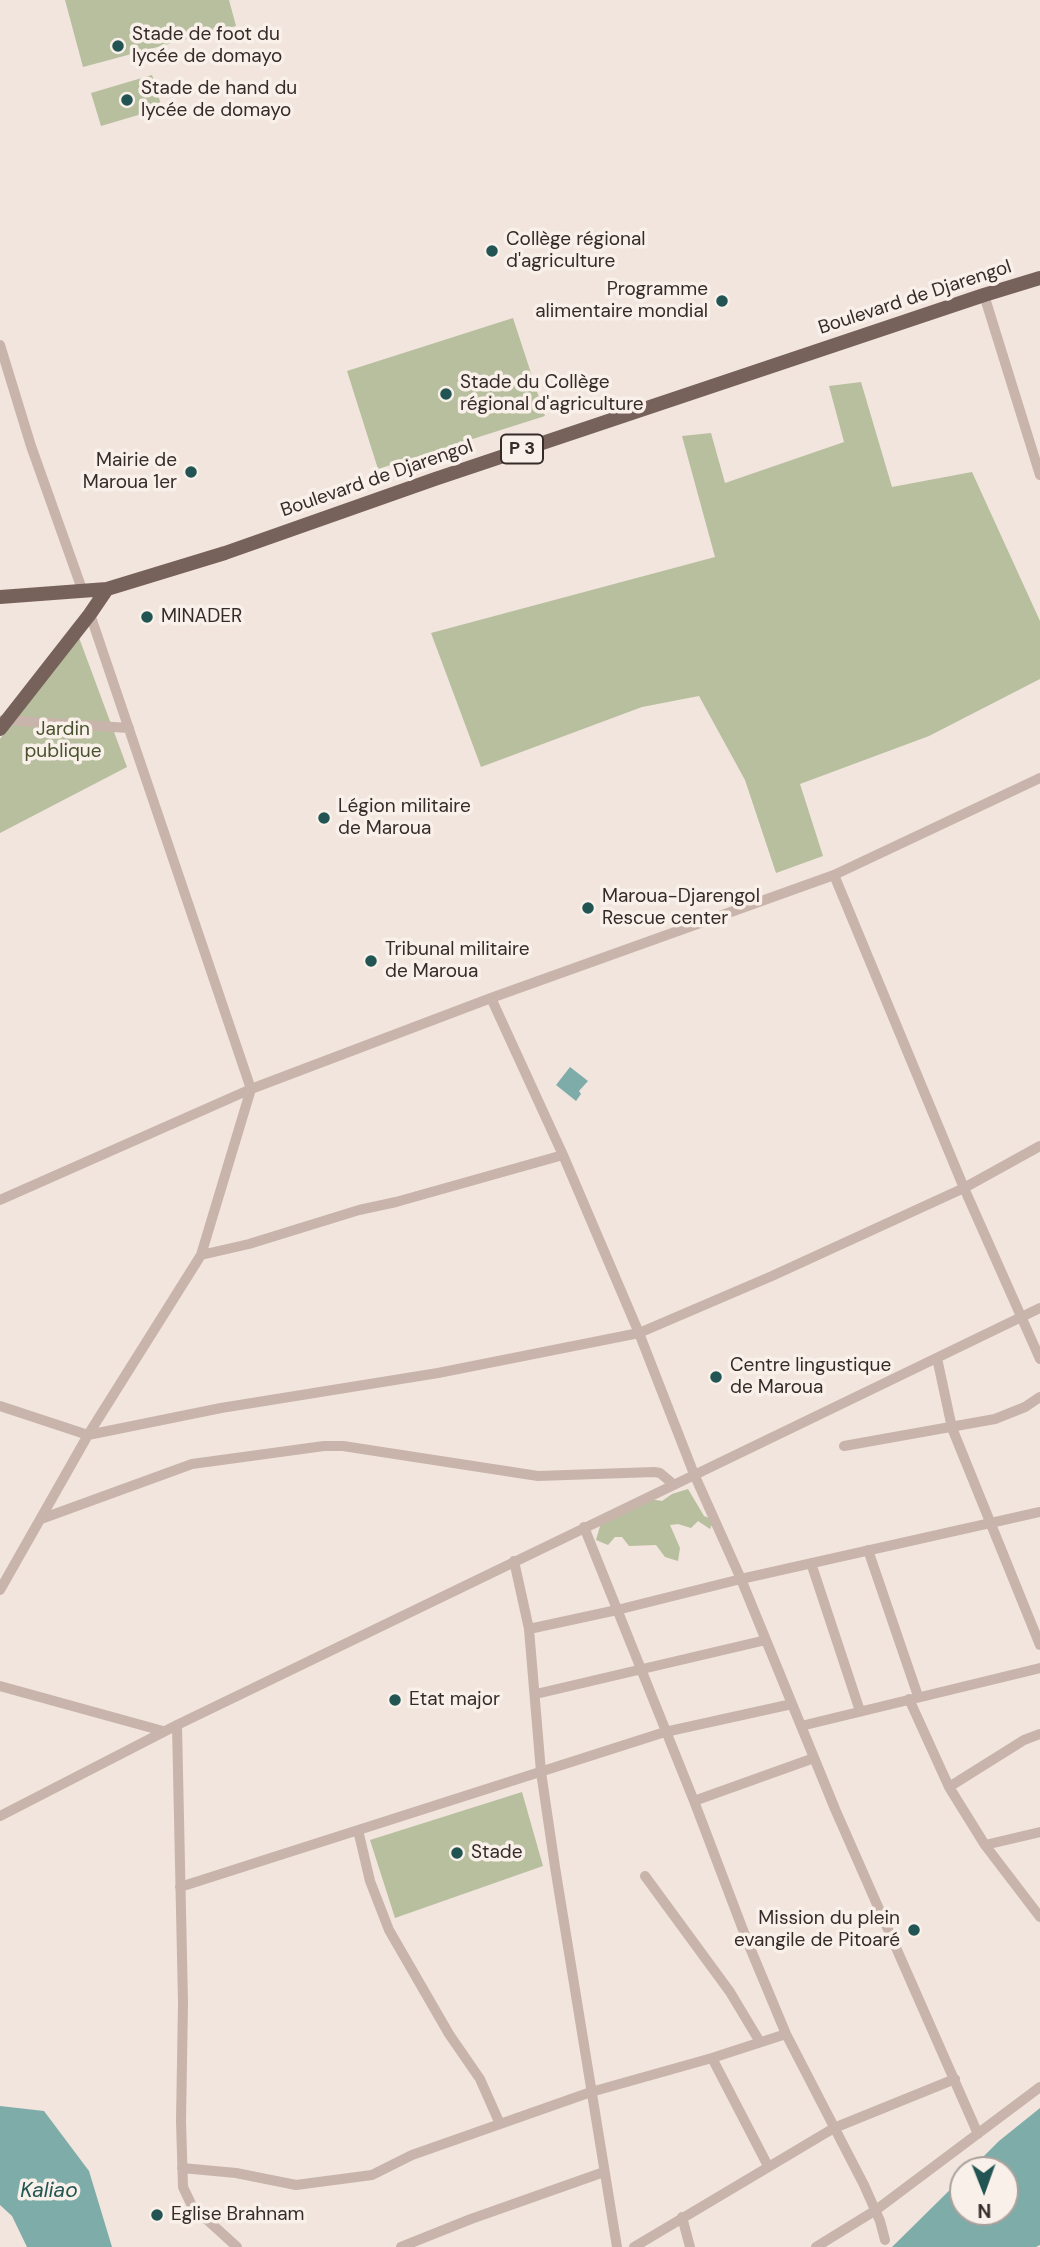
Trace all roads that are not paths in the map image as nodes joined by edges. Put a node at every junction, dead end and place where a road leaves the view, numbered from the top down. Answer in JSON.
{"nodes":[{"id":1,"x":1040,"y":278,"type":"edge"},
{"id":2,"x":984,"y":295,"type":"junction"},
{"id":3,"x":0,"y":345,"type":"edge"},
{"id":4,"x":1040,"y":475,"type":"edge"},
{"id":5,"x":107,"y":589,"type":"junction"},
{"id":6,"x":83,"y":592,"type":"junction"},
{"id":7,"x":0,"y":597,"type":"edge"},
{"id":8,"x":90,"y":614,"type":"junction"},
{"id":9,"x":2,"y":723,"type":"edge"},
{"id":10,"x":129,"y":727,"type":"junction"},
{"id":11,"x":1040,"y":778,"type":"edge"},
{"id":12,"x":834,"y":875,"type":"junction"},
{"id":13,"x":491,"y":998,"type":"junction"},
{"id":14,"x":251,"y":1089,"type":"junction"},
{"id":15,"x":1040,"y":1146,"type":"edge"},
{"id":16,"x":563,"y":1155,"type":"junction"},
{"id":17,"x":964,"y":1188,"type":"junction"},
{"id":18,"x":0,"y":1200,"type":"edge"},
{"id":19,"x":201,"y":1255,"type":"junction"},
{"id":20,"x":1040,"y":1308,"type":"edge"},
{"id":21,"x":1022,"y":1316,"type":"junction"},
{"id":22,"x":639,"y":1333,"type":"junction"},
{"id":23,"x":937,"y":1358,"type":"junction"},
{"id":24,"x":1040,"y":1359,"type":"edge"},
{"id":25,"x":1040,"y":1396,"type":"edge"},
{"id":26,"x":0,"y":1406,"type":"edge"},
{"id":27,"x":952,"y":1428,"type":"junction"},
{"id":28,"x":88,"y":1435,"type":"junction"},
{"id":29,"x":844,"y":1446,"type":"dead end"},
{"id":30,"x":694,"y":1474,"type":"junction"},
{"id":31,"x":673,"y":1485,"type":"junction"},
{"id":32,"x":1040,"y":1512,"type":"edge"},
{"id":33,"x":41,"y":1519,"type":"junction"},
{"id":34,"x":990,"y":1523,"type":"junction"},
{"id":35,"x":584,"y":1527,"type":"junction"},
{"id":36,"x":868,"y":1550,"type":"junction"},
{"id":37,"x":514,"y":1561,"type":"junction"},
{"id":38,"x":811,"y":1563,"type":"junction"},
{"id":39,"x":741,"y":1578,"type":"junction"},
{"id":40,"x":0,"y":1590,"type":"edge"},
{"id":41,"x":617,"y":1610,"type":"junction"},
{"id":42,"x":529,"y":1629,"type":"junction"},
{"id":43,"x":766,"y":1640,"type":"junction"},
{"id":44,"x":1040,"y":1646,"type":"edge"},
{"id":45,"x":1040,"y":1668,"type":"edge"},
{"id":46,"x":642,"y":1669,"type":"junction"},
{"id":47,"x":0,"y":1686,"type":"edge"},
{"id":48,"x":536,"y":1694,"type":"junction"},
{"id":49,"x":913,"y":1697,"type":"junction"},
{"id":50,"x":792,"y":1704,"type":"junction"},
{"id":51,"x":860,"y":1711,"type":"junction"},
{"id":52,"x":177,"y":1725,"type":"junction"},
{"id":53,"x":801,"y":1726,"type":"junction"},
{"id":54,"x":163,"y":1731,"type":"junction"},
{"id":55,"x":666,"y":1731,"type":"junction"},
{"id":56,"x":1040,"y":1734,"type":"edge"},
{"id":57,"x":814,"y":1758,"type":"junction"},
{"id":58,"x":541,"y":1772,"type":"junction"},
{"id":59,"x":949,"y":1787,"type":"junction"},
{"id":60,"x":694,"y":1801,"type":"junction"},
{"id":61,"x":0,"y":1816,"type":"edge"},
{"id":62,"x":358,"y":1830,"type":"junction"},
{"id":63,"x":1040,"y":1832,"type":"edge"},
{"id":64,"x":985,"y":1845,"type":"junction"},
{"id":65,"x":645,"y":1876,"type":"dead end"},
{"id":66,"x":180,"y":1887,"type":"junction"},
{"id":67,"x":1040,"y":1917,"type":"edge"},
{"id":68,"x":786,"y":2034,"type":"junction"},
{"id":69,"x":760,"y":2042,"type":"junction"},
{"id":70,"x":712,"y":2058,"type":"junction"},
{"id":71,"x":955,"y":2079,"type":"junction"},
{"id":72,"x":1040,"y":2087,"type":"edge"},
{"id":73,"x":591,"y":2091,"type":"junction"},
{"id":74,"x":500,"y":2124,"type":"junction"},
{"id":75,"x":834,"y":2128,"type":"junction"},
{"id":76,"x":978,"y":2134,"type":"junction"},
{"id":77,"x":768,"y":2166,"type":"junction"},
{"id":78,"x":182,"y":2168,"type":"junction"},
{"id":79,"x":604,"y":2172,"type":"junction"},
{"id":80,"x":876,"y":2210,"type":"junction"},
{"id":81,"x":682,"y":2217,"type":"junction"},
{"id":82,"x":885,"y":2241,"type":"dead end"},
{"id":83,"x":237,"y":2247,"type":"edge"},
{"id":84,"x":401,"y":2247,"type":"edge"},
{"id":85,"x":617,"y":2247,"type":"edge"},
{"id":86,"x":634,"y":2247,"type":"edge"},
{"id":87,"x":690,"y":2247,"type":"edge"},
{"id":88,"x":816,"y":2247,"type":"edge"}],
"edges":[{"from":1,"to":2,"type":"main road","name":"Boulevard de Djarengol","number":"P 3"},
{"from":2,"to":4,"type":"street"},
{"from":2,"to":5,"type":"main road","name":"Boulevard de Djarengol","number":"P 3"},
{"from":3,"to":6,"type":"street"},
{"from":5,"to":6,"type":"main road","name":"Boulevard de Djarengol","number":"P 3"},
{"from":5,"to":8,"type":"main road"},
{"from":6,"to":7,"type":"main road","name":"Boulevard de Djarengol","number":"P 3"},
{"from":8,"to":9,"type":"main road"},
{"from":8,"to":10,"type":"street"},
{"from":9,"to":10,"type":"street"},
{"from":10,"to":14,"type":"street"},
{"from":11,"to":12,"type":"street"},
{"from":12,"to":13,"type":"street"},
{"from":12,"to":17,"type":"street"},
{"from":13,"to":14,"type":"street"},
{"from":13,"to":16,"type":"street"},
{"from":14,"to":18,"type":"street"},
{"from":14,"to":19,"type":"street"},
{"from":15,"to":17,"type":"street"},
{"from":16,"to":19,"type":"street"},
{"from":16,"to":22,"type":"street"},
{"from":17,"to":21,"type":"street"},
{"from":17,"to":22,"type":"street"},
{"from":19,"to":28,"type":"street"},
{"from":20,"to":21,"type":"street"},
{"from":21,"to":23,"type":"street"},
{"from":21,"to":24,"type":"street"},
{"from":22,"to":28,"type":"street"},
{"from":22,"to":30,"type":"street"},
{"from":23,"to":27,"type":"street"},
{"from":23,"to":30,"type":"street"},
{"from":25,"to":27,"type":"street"},
{"from":26,"to":28,"type":"street"},
{"from":27,"to":29,"type":"street"},
{"from":27,"to":34,"type":"street"},
{"from":28,"to":33,"type":"street"},
{"from":30,"to":31,"type":"street"},
{"from":30,"to":39,"type":"street"},
{"from":31,"to":33,"type":"street"},
{"from":31,"to":35,"type":"street"},
{"from":32,"to":34,"type":"street"},
{"from":33,"to":40,"type":"street"},
{"from":34,"to":36,"type":"street"},
{"from":34,"to":44,"type":"street"},
{"from":35,"to":37,"type":"street"},
{"from":35,"to":41,"type":"street"},
{"from":36,"to":38,"type":"street"},
{"from":36,"to":49,"type":"street"},
{"from":37,"to":42,"type":"street"},
{"from":37,"to":52,"type":"street"},
{"from":38,"to":39,"type":"street"},
{"from":38,"to":51,"type":"street"},
{"from":39,"to":41,"type":"street"},
{"from":39,"to":43,"type":"street"},
{"from":41,"to":42,"type":"street"},
{"from":41,"to":46,"type":"street"},
{"from":42,"to":48,"type":"street"},
{"from":43,"to":46,"type":"street"},
{"from":43,"to":50,"type":"street"},
{"from":45,"to":49,"type":"street"},
{"from":46,"to":48,"type":"street"},
{"from":46,"to":55,"type":"street"},
{"from":47,"to":54,"type":"street"},
{"from":48,"to":58,"type":"street"},
{"from":49,"to":51,"type":"street"},
{"from":49,"to":59,"type":"street"},
{"from":50,"to":53,"type":"street"},
{"from":50,"to":55,"type":"street"},
{"from":51,"to":53,"type":"street"},
{"from":52,"to":54,"type":"street"},
{"from":52,"to":66,"type":"street"},
{"from":53,"to":57,"type":"street"},
{"from":54,"to":61,"type":"street"},
{"from":55,"to":58,"type":"street"},
{"from":55,"to":60,"type":"street"},
{"from":56,"to":59,"type":"street"},
{"from":57,"to":60,"type":"street"},
{"from":57,"to":71,"type":"street"},
{"from":58,"to":62,"type":"street"},
{"from":58,"to":73,"type":"street"},
{"from":59,"to":64,"type":"street"},
{"from":60,"to":68,"type":"street"},
{"from":62,"to":66,"type":"street"},
{"from":62,"to":74,"type":"street"},
{"from":63,"to":64,"type":"street"},
{"from":64,"to":67,"type":"street"},
{"from":65,"to":69,"type":"street"},
{"from":66,"to":78,"type":"street"},
{"from":68,"to":69,"type":"street"},
{"from":68,"to":75,"type":"street"},
{"from":69,"to":70,"type":"street"},
{"from":70,"to":73,"type":"street"},
{"from":70,"to":77,"type":"street"},
{"from":71,"to":75,"type":"street"},
{"from":71,"to":76,"type":"street"},
{"from":72,"to":76,"type":"street"},
{"from":73,"to":74,"type":"street"},
{"from":73,"to":79,"type":"street"},
{"from":74,"to":78,"type":"street"},
{"from":75,"to":77,"type":"street"},
{"from":75,"to":80,"type":"street"},
{"from":76,"to":80,"type":"street"},
{"from":77,"to":81,"type":"street"},
{"from":78,"to":83,"type":"street"},
{"from":79,"to":84,"type":"street"},
{"from":79,"to":85,"type":"street"},
{"from":80,"to":82,"type":"street"},
{"from":80,"to":88,"type":"street"},
{"from":81,"to":86,"type":"street"},
{"from":81,"to":87,"type":"street"}]}
